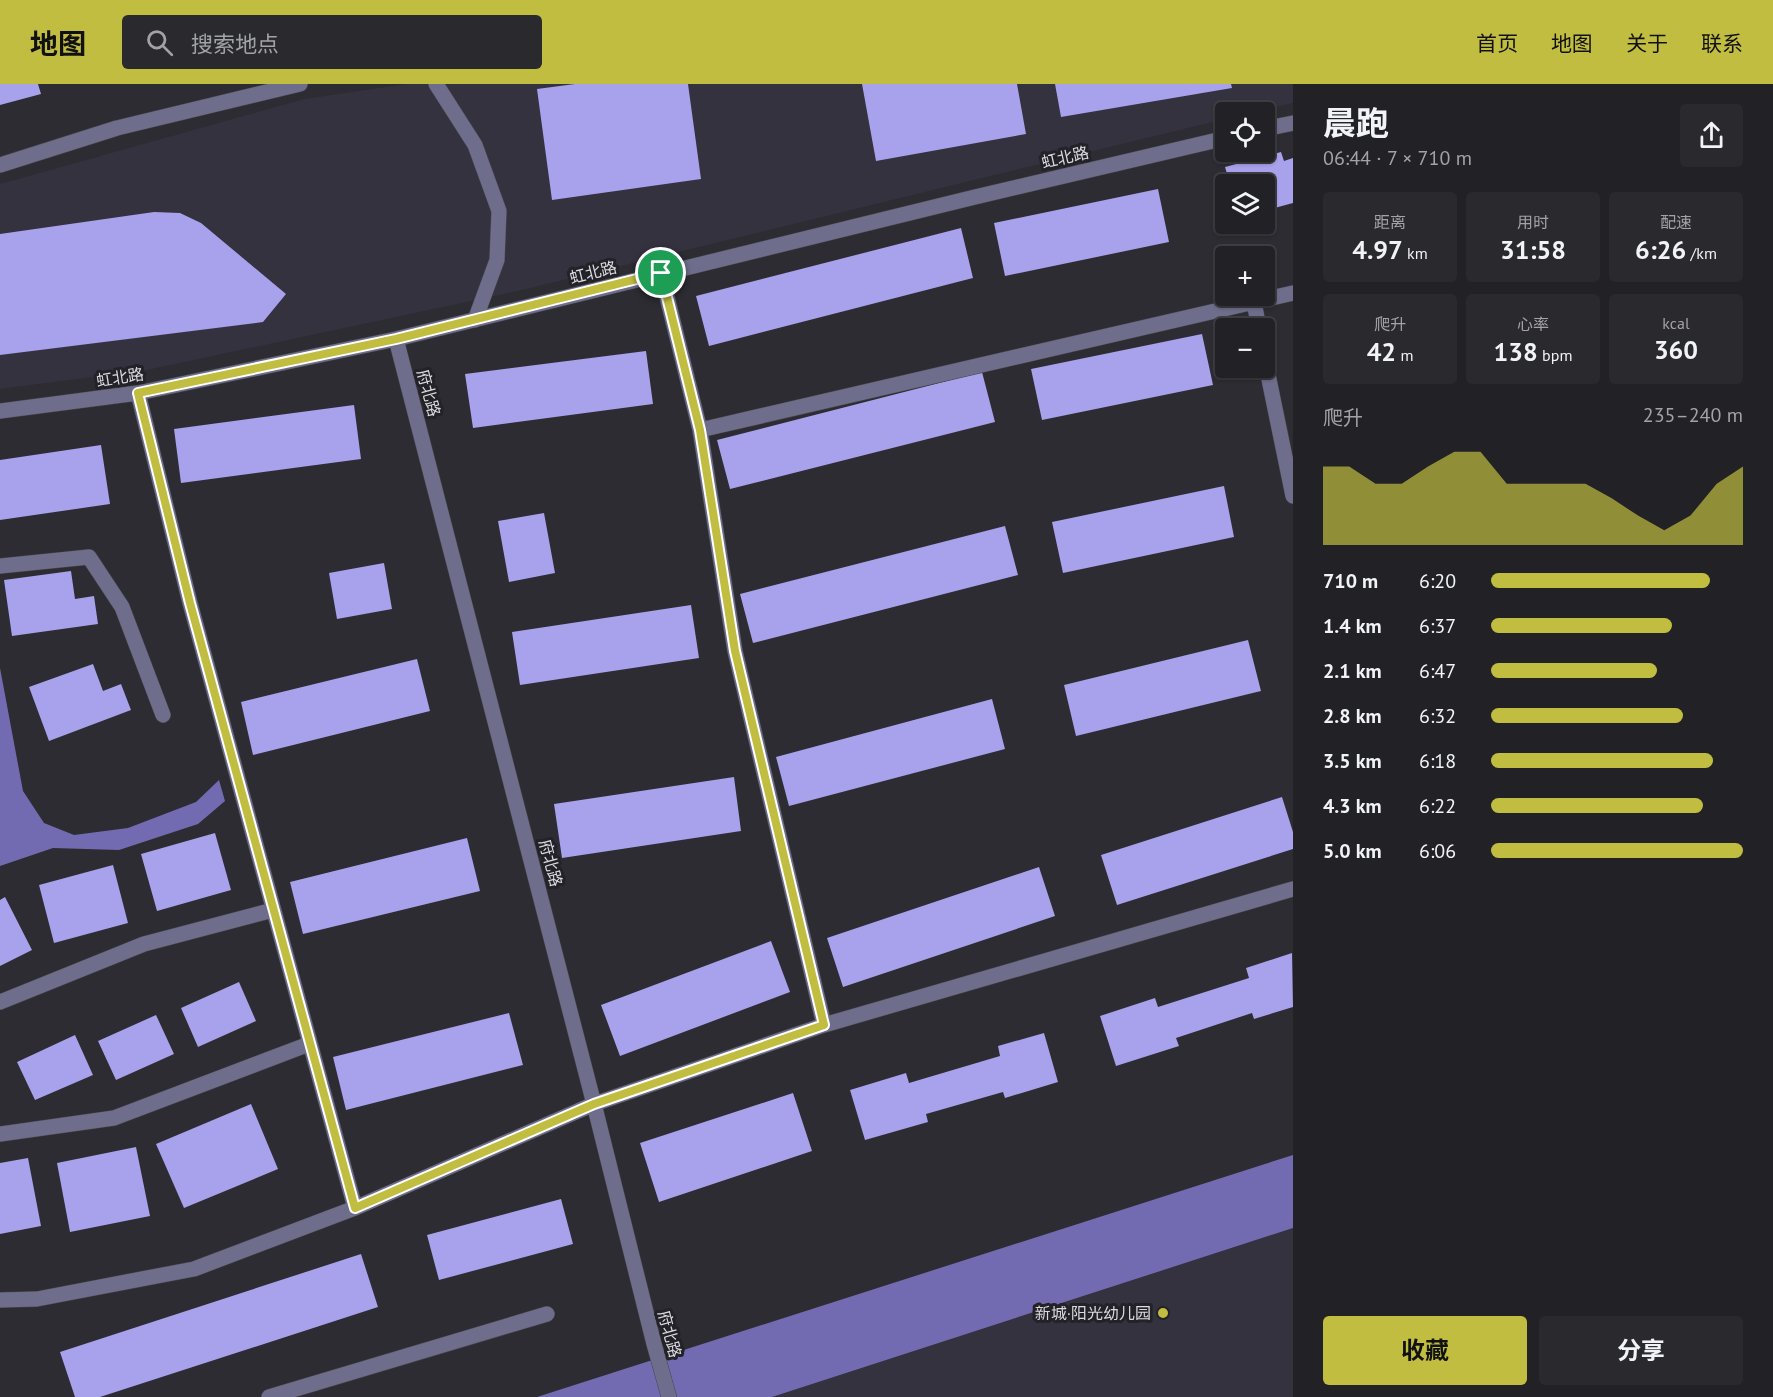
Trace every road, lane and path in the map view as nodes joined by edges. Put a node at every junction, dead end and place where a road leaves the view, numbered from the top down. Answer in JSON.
{"nodes":[{"id":1,"x":300,"y":84,"type":"edge"},
{"id":2,"x":436,"y":84,"type":"edge"},
{"id":3,"x":1293,"y":123,"type":"edge"},
{"id":4,"x":1275,"y":127,"type":"edge"},
{"id":5,"x":1215,"y":141,"type":"edge"},
{"id":6,"x":0,"y":165,"type":"edge"},
{"id":7,"x":661,"y":273,"type":"junction"},
{"id":8,"x":1293,"y":292,"type":"edge"},
{"id":9,"x":1275,"y":297,"type":"edge"},
{"id":10,"x":1237,"y":306,"type":"edge"},
{"id":11,"x":475,"y":320,"type":"junction"},
{"id":12,"x":396,"y":339,"type":"junction"},
{"id":13,"x":1269,"y":378,"type":"edge"},
{"id":14,"x":138,"y":393,"type":"junction"},
{"id":15,"x":0,"y":411,"type":"edge"},
{"id":16,"x":700,"y":430,"type":"junction"},
{"id":17,"x":1293,"y":496,"type":"edge"},
{"id":18,"x":0,"y":566,"type":"edge"},
{"id":19,"x":163,"y":716,"type":"dead end"},
{"id":20,"x":1293,"y":889,"type":"edge"},
{"id":21,"x":273,"y":910,"type":"junction"},
{"id":22,"x":0,"y":1002,"type":"edge"},
{"id":23,"x":824,"y":1025,"type":"junction"},
{"id":24,"x":309,"y":1044,"type":"junction"},
{"id":25,"x":594,"y":1104,"type":"junction"},
{"id":26,"x":0,"y":1134,"type":"edge"},
{"id":27,"x":355,"y":1208,"type":"junction"},
{"id":28,"x":0,"y":1300,"type":"edge"},
{"id":29,"x":546,"y":1314,"type":"dead end"},
{"id":30,"x":269,"y":1397,"type":"edge"},
{"id":31,"x":669,"y":1397,"type":"edge"}],
"edges":[{"from":1,"to":6,"type":"street"},
{"from":2,"to":11,"type":"street"},
{"from":3,"to":4,"type":"street"},
{"from":5,"to":7,"type":"street","name":"虹北路"},
{"from":7,"to":11,"type":"street","name":"虹北路"},
{"from":7,"to":16,"type":"street"},
{"from":8,"to":9,"type":"street"},
{"from":10,"to":16,"type":"street"},
{"from":11,"to":12,"type":"street","name":"虹北路"},
{"from":12,"to":14,"type":"street","name":"虹北路"},
{"from":12,"to":25,"type":"street","name":"府北路"},
{"from":13,"to":17,"type":"street"},
{"from":14,"to":15,"type":"street","name":"虹北路"},
{"from":14,"to":21,"type":"street"},
{"from":16,"to":23,"type":"street"},
{"from":18,"to":19,"type":"street"},
{"from":20,"to":23,"type":"street"},
{"from":21,"to":22,"type":"street"},
{"from":21,"to":24,"type":"street"},
{"from":23,"to":25,"type":"street"},
{"from":24,"to":26,"type":"street"},
{"from":24,"to":27,"type":"street"},
{"from":25,"to":27,"type":"street"},
{"from":25,"to":31,"type":"street","name":"府北路"},
{"from":27,"to":28,"type":"street"},
{"from":29,"to":30,"type":"street"}]}
